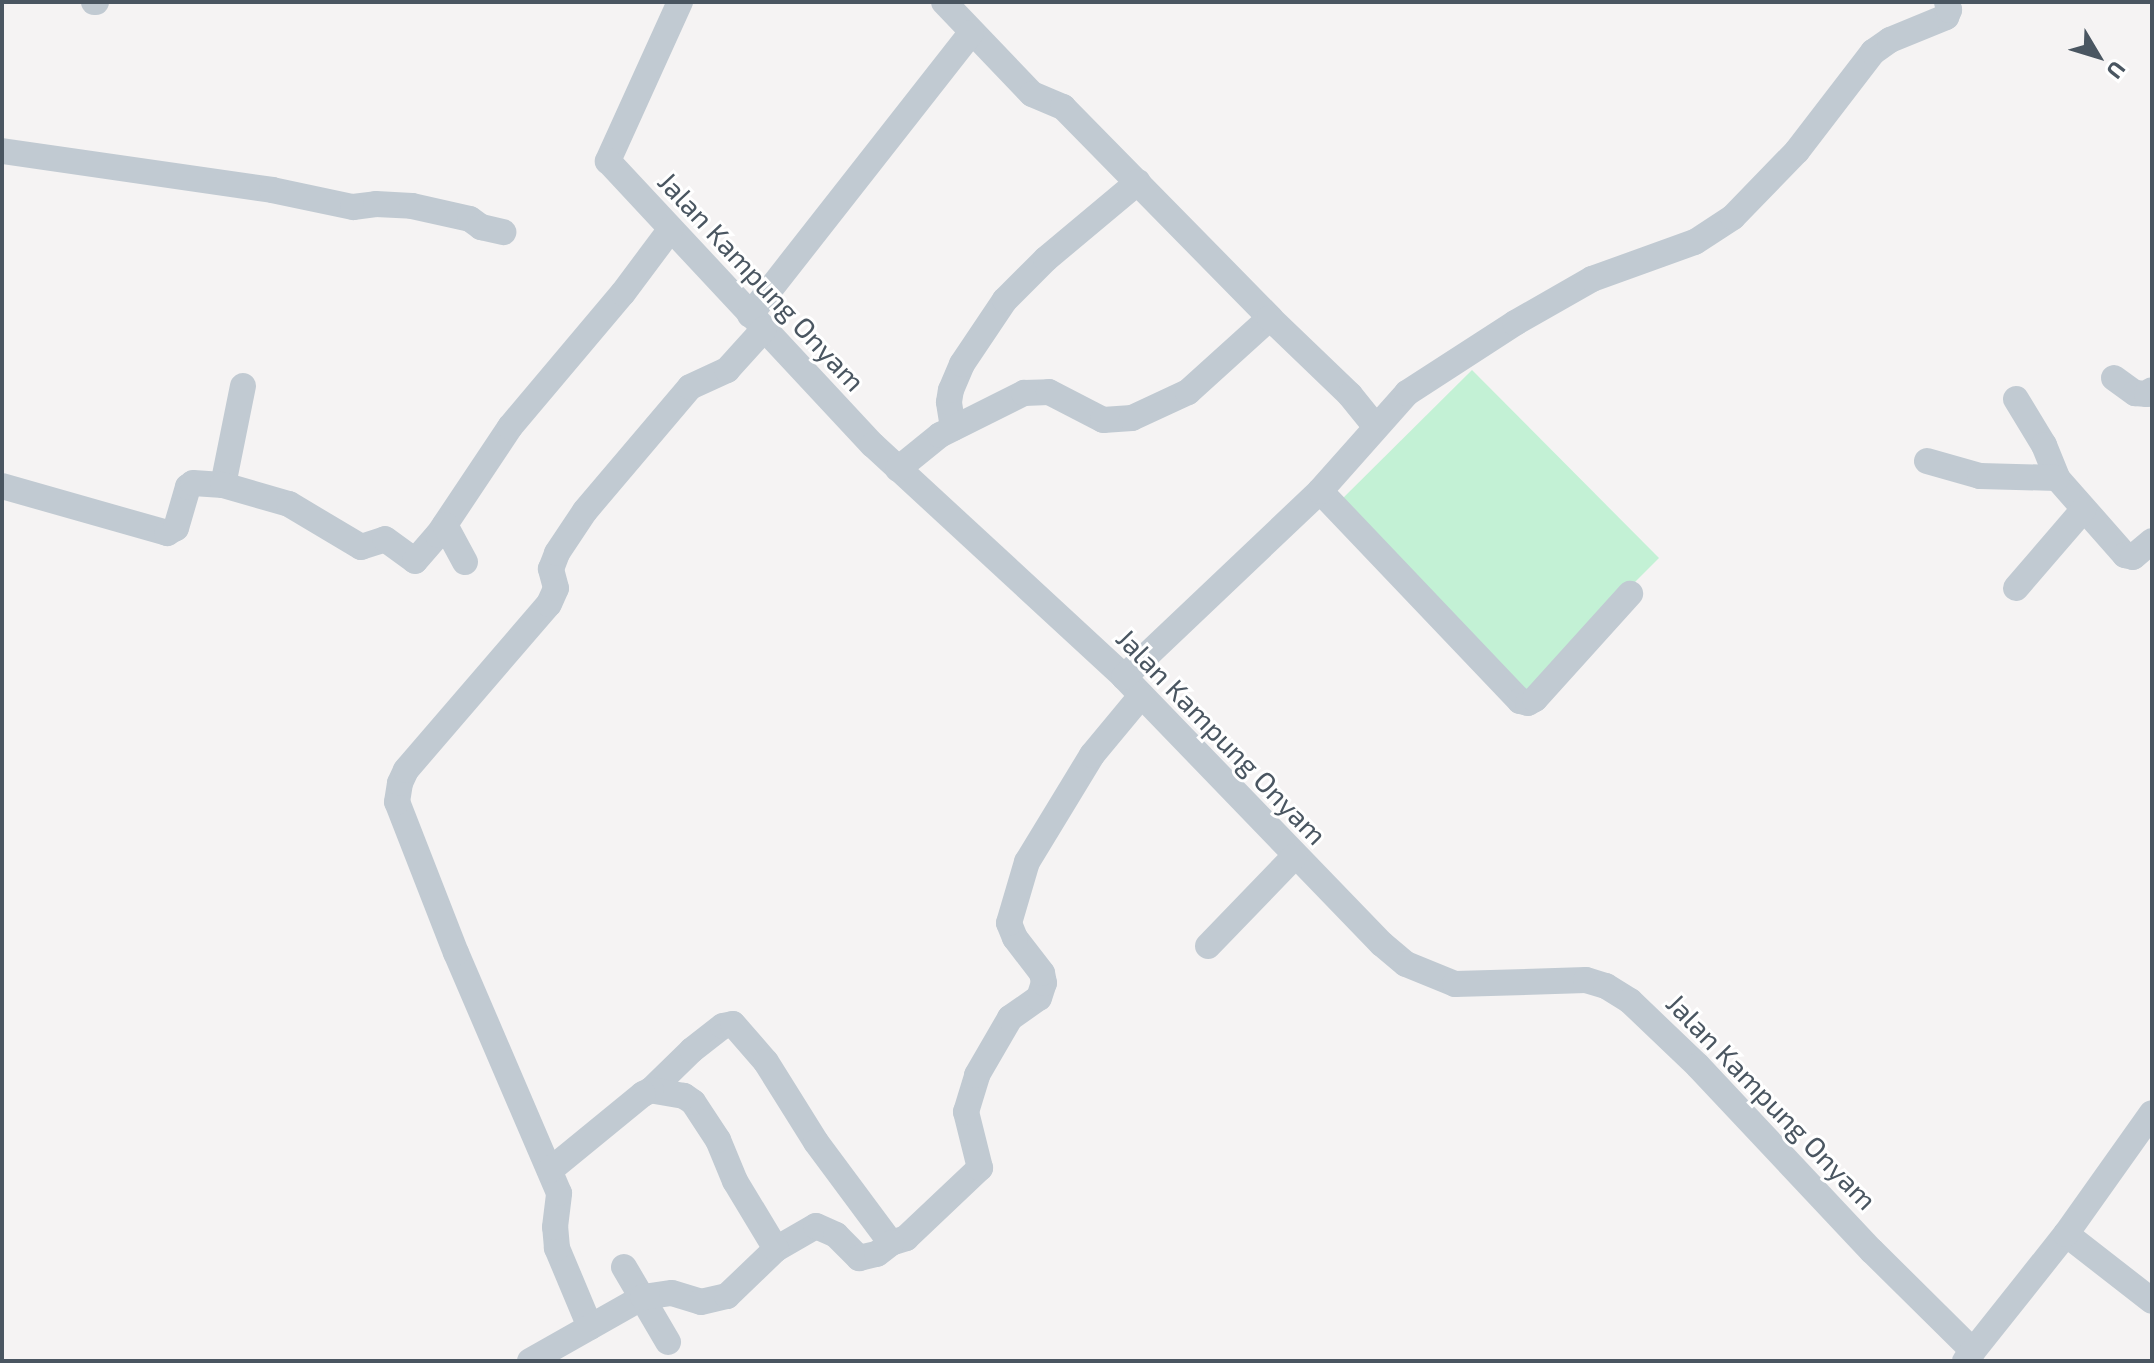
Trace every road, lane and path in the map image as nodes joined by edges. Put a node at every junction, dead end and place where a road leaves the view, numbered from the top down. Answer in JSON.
{"nodes":[{"id":1,"x":680,"y":2,"type":"edge"},
{"id":2,"x":944,"y":2,"type":"edge"},
{"id":3,"x":1947,"y":2,"type":"edge"},
{"id":4,"x":971,"y":33,"type":"junction"},
{"id":5,"x":2,"y":151,"type":"edge"},
{"id":6,"x":1138,"y":182,"type":"junction"},
{"id":7,"x":670,"y":230,"type":"junction"},
{"id":8,"x":503,"y":232,"type":"dead end"},
{"id":9,"x":1270,"y":318,"type":"junction"},
{"id":10,"x":757,"y":322,"type":"junction"},
{"id":11,"x":2114,"y":378,"type":"dead end"},
{"id":12,"x":243,"y":386,"type":"dead end"},
{"id":13,"x":2152,"y":390,"type":"edge"},
{"id":14,"x":2016,"y":399,"type":"dead end"},
{"id":15,"x":1375,"y":426,"type":"junction"},
{"id":16,"x":953,"y":428,"type":"junction"},
{"id":17,"x":1927,"y":461,"type":"dead end"},
{"id":18,"x":898,"y":469,"type":"junction"},
{"id":19,"x":2057,"y":478,"type":"junction"},
{"id":20,"x":223,"y":485,"type":"junction"},
{"id":21,"x":2,"y":486,"type":"edge"},
{"id":22,"x":1320,"y":491,"type":"junction"},
{"id":23,"x":2083,"y":510,"type":"junction"},
{"id":24,"x":445,"y":525,"type":"junction"},
{"id":25,"x":2152,"y":541,"type":"edge"},
{"id":26,"x":465,"y":562,"type":"dead end"},
{"id":27,"x":2016,"y":588,"type":"dead end"},
{"id":28,"x":1630,"y":594,"type":"dead end"},
{"id":29,"x":1132,"y":686,"type":"junction"},
{"id":30,"x":1294,"y":857,"type":"junction"},
{"id":31,"x":1208,"y":946,"type":"dead end"},
{"id":32,"x":651,"y":1090,"type":"junction"},
{"id":33,"x":2152,"y":1113,"type":"edge"},
{"id":34,"x":550,"y":1170,"type":"junction"},
{"id":35,"x":2066,"y":1234,"type":"junction"},
{"id":36,"x":891,"y":1243,"type":"junction"},
{"id":37,"x":776,"y":1249,"type":"junction"},
{"id":38,"x":624,"y":1267,"type":"dead end"},
{"id":39,"x":643,"y":1297,"type":"junction"},
{"id":40,"x":2152,"y":1301,"type":"edge"},
{"id":41,"x":590,"y":1327,"type":"junction"},
{"id":42,"x":668,"y":1342,"type":"dead end"},
{"id":43,"x":1969,"y":1356,"type":"edge"},
{"id":44,"x":530,"y":1361,"type":"edge"}],
"edges":[{"from":1,"to":7,"type":"street","name":"Jalan Kampung Onyam"},
{"from":2,"to":4,"type":"street"},
{"from":3,"to":15,"type":"street"},
{"from":4,"to":6,"type":"street"},
{"from":4,"to":10,"type":"street"},
{"from":5,"to":8,"type":"street"},
{"from":6,"to":9,"type":"street"},
{"from":6,"to":16,"type":"street"},
{"from":7,"to":10,"type":"street","name":"Jalan Kampung Onyam"},
{"from":7,"to":24,"type":"street"},
{"from":9,"to":15,"type":"street"},
{"from":9,"to":16,"type":"street"},
{"from":10,"to":18,"type":"street","name":"Jalan Kampung Onyam"},
{"from":10,"to":34,"type":"street"},
{"from":11,"to":13,"type":"street"},
{"from":12,"to":20,"type":"street"},
{"from":14,"to":19,"type":"street"},
{"from":15,"to":22,"type":"street"},
{"from":16,"to":18,"type":"street"},
{"from":17,"to":19,"type":"street"},
{"from":18,"to":29,"type":"street","name":"Jalan Kampung Onyam"},
{"from":19,"to":23,"type":"street"},
{"from":20,"to":21,"type":"street"},
{"from":20,"to":24,"type":"street"},
{"from":22,"to":28,"type":"street"},
{"from":22,"to":29,"type":"street"},
{"from":23,"to":25,"type":"street"},
{"from":23,"to":27,"type":"street"},
{"from":24,"to":26,"type":"street"},
{"from":29,"to":30,"type":"street","name":"Jalan Kampung Onyam"},
{"from":29,"to":36,"type":"street"},
{"from":30,"to":31,"type":"street"},
{"from":30,"to":43,"type":"street","name":"Jalan Kampung Onyam"},
{"from":32,"to":34,"type":"street"},
{"from":32,"to":36,"type":"street"},
{"from":32,"to":37,"type":"street"},
{"from":33,"to":35,"type":"street"},
{"from":34,"to":41,"type":"street"},
{"from":35,"to":40,"type":"street"},
{"from":35,"to":43,"type":"street"},
{"from":36,"to":37,"type":"street"},
{"from":37,"to":39,"type":"street"},
{"from":38,"to":39,"type":"street"},
{"from":39,"to":41,"type":"street"},
{"from":39,"to":42,"type":"street"},
{"from":41,"to":44,"type":"street"}]}
